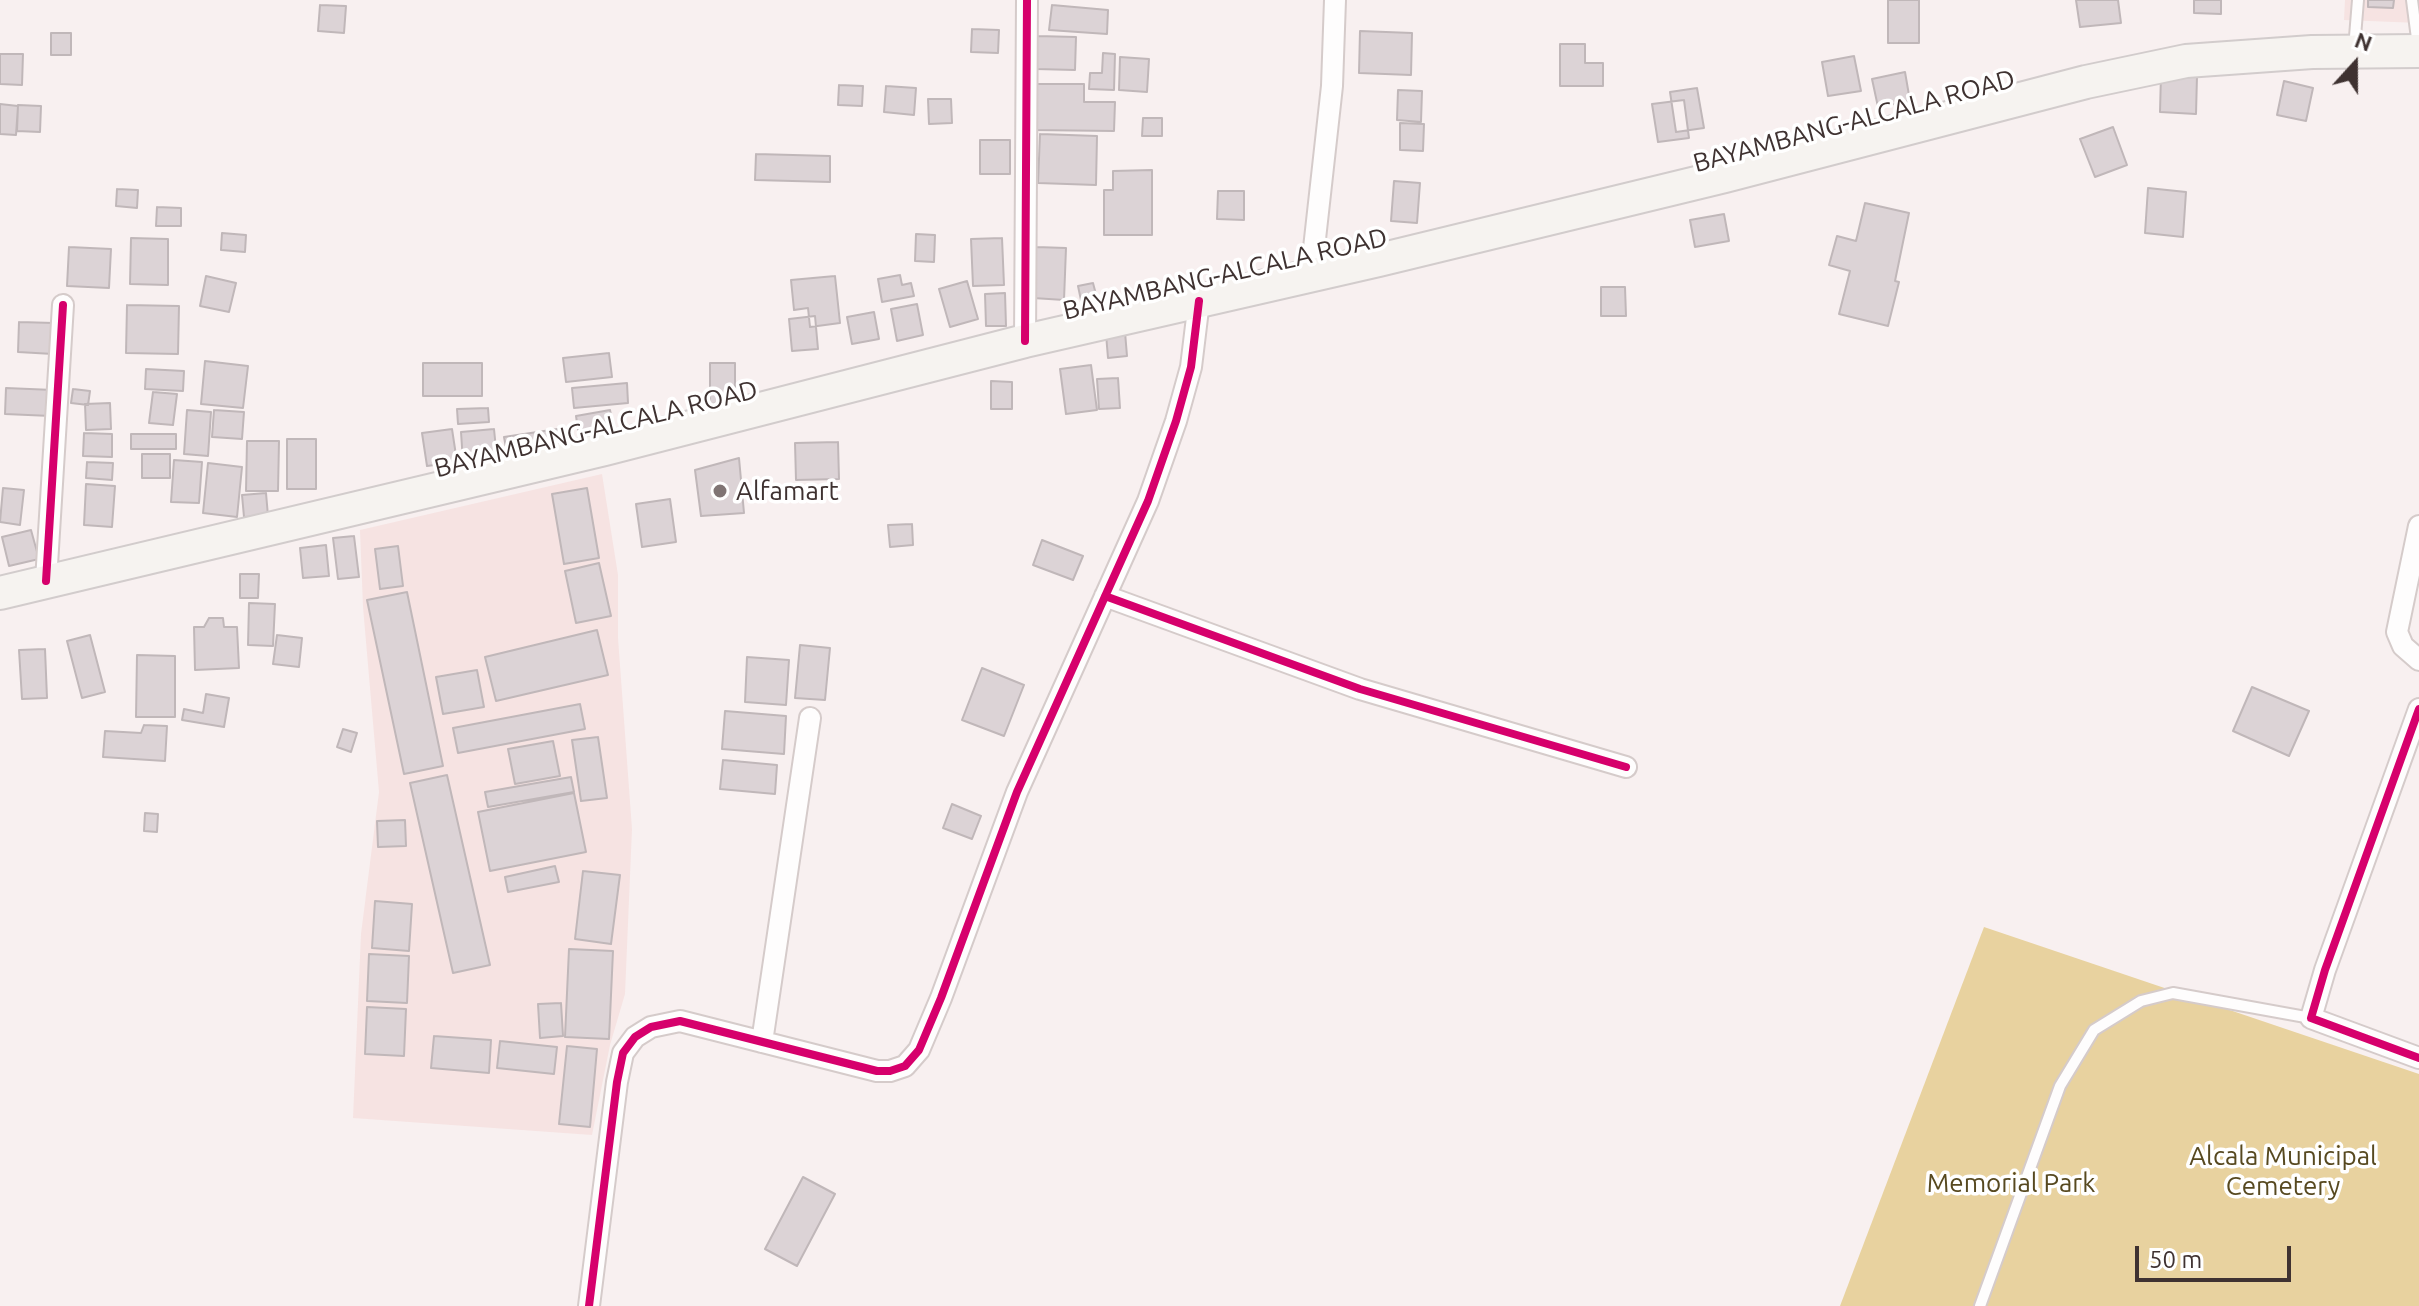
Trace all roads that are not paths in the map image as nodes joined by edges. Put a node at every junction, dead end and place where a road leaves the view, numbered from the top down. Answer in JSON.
{"nodes":[{"id":1,"x":1027,"y":0,"type":"edge"},
{"id":2,"x":1335,"y":0,"type":"edge"},
{"id":3,"x":2358,"y":0,"type":"edge"},
{"id":4,"x":2412,"y":0,"type":"edge"},
{"id":5,"x":2419,"y":50,"type":"edge"},
{"id":6,"x":2354,"y":51,"type":"junction"},
{"id":7,"x":1311,"y":275,"type":"junction"},
{"id":8,"x":1199,"y":301,"type":"junction"},
{"id":9,"x":63,"y":305,"type":"dead end"},
{"id":10,"x":1025,"y":341,"type":"junction"},
{"id":11,"x":2419,"y":526,"type":"edge"},
{"id":12,"x":46,"y":581,"type":"junction"},
{"id":13,"x":0,"y":593,"type":"edge"},
{"id":14,"x":1105,"y":596,"type":"junction"},
{"id":15,"x":2419,"y":660,"type":"edge"},
{"id":16,"x":2419,"y":709,"type":"edge"},
{"id":17,"x":810,"y":718,"type":"dead end"},
{"id":18,"x":1626,"y":767,"type":"dead end"},
{"id":19,"x":2311,"y":1018,"type":"junction"},
{"id":20,"x":762,"y":1042,"type":"junction"},
{"id":21,"x":2419,"y":1058,"type":"edge"},
{"id":22,"x":589,"y":1306,"type":"edge"},
{"id":23,"x":1980,"y":1306,"type":"edge"}],
"edges":[{"from":1,"to":10,"type":"street"},
{"from":2,"to":7,"type":"street"},
{"from":3,"to":6,"type":"lane"},
{"from":4,"to":5,"type":"lane"},
{"from":5,"to":6,"type":"main road","name":"BAYAMBANG-ALCALA ROAD"},
{"from":6,"to":7,"type":"main road","name":"BAYAMBANG-ALCALA ROAD"},
{"from":7,"to":8,"type":"main road","name":"BAYAMBANG-ALCALA ROAD"},
{"from":8,"to":10,"type":"main road","name":"BAYAMBANG-ALCALA ROAD"},
{"from":8,"to":14,"type":"street"},
{"from":9,"to":12,"type":"street"},
{"from":10,"to":12,"type":"main road","name":"BAYAMBANG-ALCALA ROAD"},
{"from":11,"to":15,"type":"street"},
{"from":12,"to":13,"type":"main road","name":"BAYAMBANG-ALCALA ROAD"},
{"from":14,"to":18,"type":"street"},
{"from":14,"to":20,"type":"street"},
{"from":16,"to":19,"type":"street"},
{"from":17,"to":20,"type":"street"},
{"from":19,"to":21,"type":"street"},
{"from":19,"to":23,"type":"lane"},
{"from":20,"to":22,"type":"street"}]}
